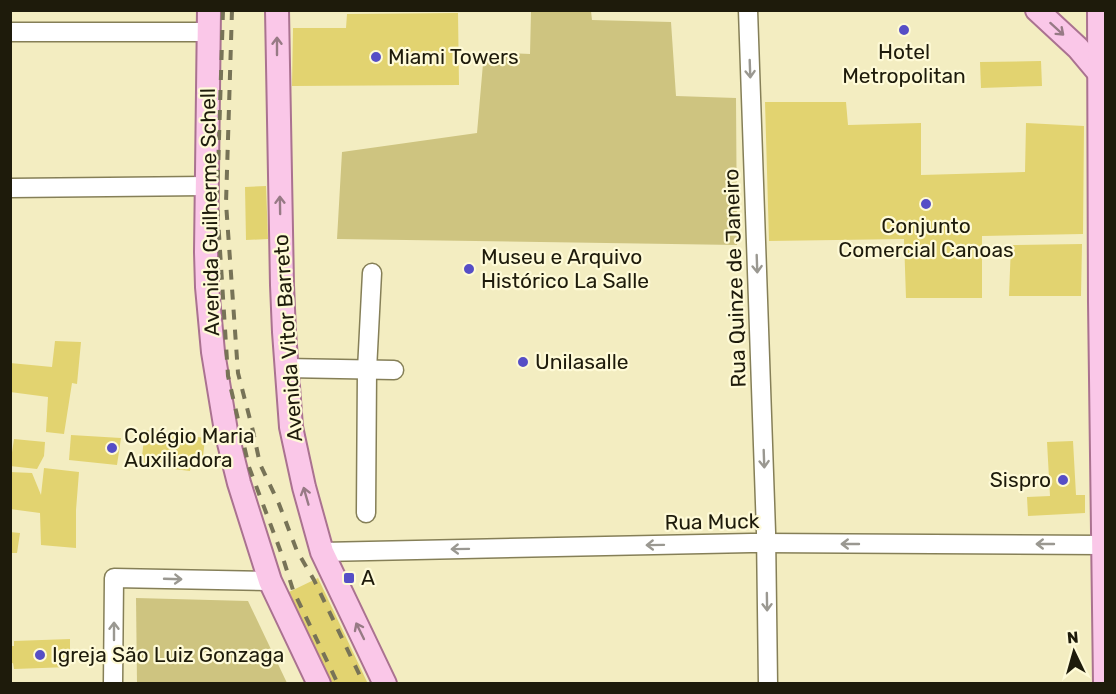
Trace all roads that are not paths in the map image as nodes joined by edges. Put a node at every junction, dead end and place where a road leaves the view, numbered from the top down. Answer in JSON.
{"nodes":[{"id":1,"x":277,"y":10,"type":"edge"},
{"id":2,"x":748,"y":10,"type":"edge"},
{"id":3,"x":1037,"y":10,"type":"edge"},
{"id":4,"x":1098,"y":10,"type":"edge"},
{"id":5,"x":208,"y":21,"type":"edge"},
{"id":6,"x":10,"y":32,"type":"edge"},
{"id":7,"x":1099,"y":73,"type":"junction"},
{"id":8,"x":206,"y":186,"type":"junction"},
{"id":9,"x":10,"y":188,"type":"edge"},
{"id":10,"x":372,"y":273,"type":"dead end"},
{"id":11,"x":286,"y":368,"type":"junction"},
{"id":12,"x":368,"y":370,"type":"junction"},
{"id":13,"x":394,"y":370,"type":"dead end"},
{"id":14,"x":366,"y":513,"type":"dead end"},
{"id":15,"x":766,"y":544,"type":"junction"},
{"id":16,"x":1103,"y":545,"type":"junction"},
{"id":17,"x":322,"y":552,"type":"junction"},
{"id":18,"x":270,"y":581,"type":"junction"},
{"id":19,"x":113,"y":684,"type":"edge"},
{"id":20,"x":319,"y":684,"type":"edge"},
{"id":21,"x":385,"y":684,"type":"edge"},
{"id":22,"x":768,"y":684,"type":"edge"},
{"id":23,"x":1105,"y":684,"type":"edge"}],
"edges":[{"from":11,"to":1,"type":"main road","name":"Avenida Vitor Barreto","one_way":true},
{"from":2,"to":15,"type":"street","name":"Rua Quinze de Janeiro","one_way":true},
{"from":3,"to":7,"type":"main road","one_way":true},
{"from":4,"to":7,"type":"main road"},
{"from":5,"to":6,"type":"street"},
{"from":5,"to":8,"type":"main road","name":"Avenida Guilherme Schell"},
{"from":7,"to":16,"type":"main road"},
{"from":8,"to":9,"type":"street"},
{"from":8,"to":18,"type":"main road","name":"Avenida Guilherme Schell"},
{"from":10,"to":12,"type":"street"},
{"from":11,"to":12,"type":"street"},
{"from":17,"to":11,"type":"main road","name":"Avenida Vitor Barreto","one_way":true},
{"from":12,"to":13,"type":"street"},
{"from":12,"to":14,"type":"street"},
{"from":16,"to":15,"type":"street","name":"Rua Muck","one_way":true},
{"from":15,"to":17,"type":"street","name":"Rua Muck","one_way":true},
{"from":15,"to":22,"type":"street","name":"Rua Quinze de Janeiro","one_way":true},
{"from":16,"to":23,"type":"main road"},
{"from":21,"to":17,"type":"main road","name":"Avenida Vitor Barreto","one_way":true},
{"from":19,"to":18,"type":"street","one_way":true},
{"from":18,"to":20,"type":"main road","name":"Avenida Guilherme Schell"}]}
